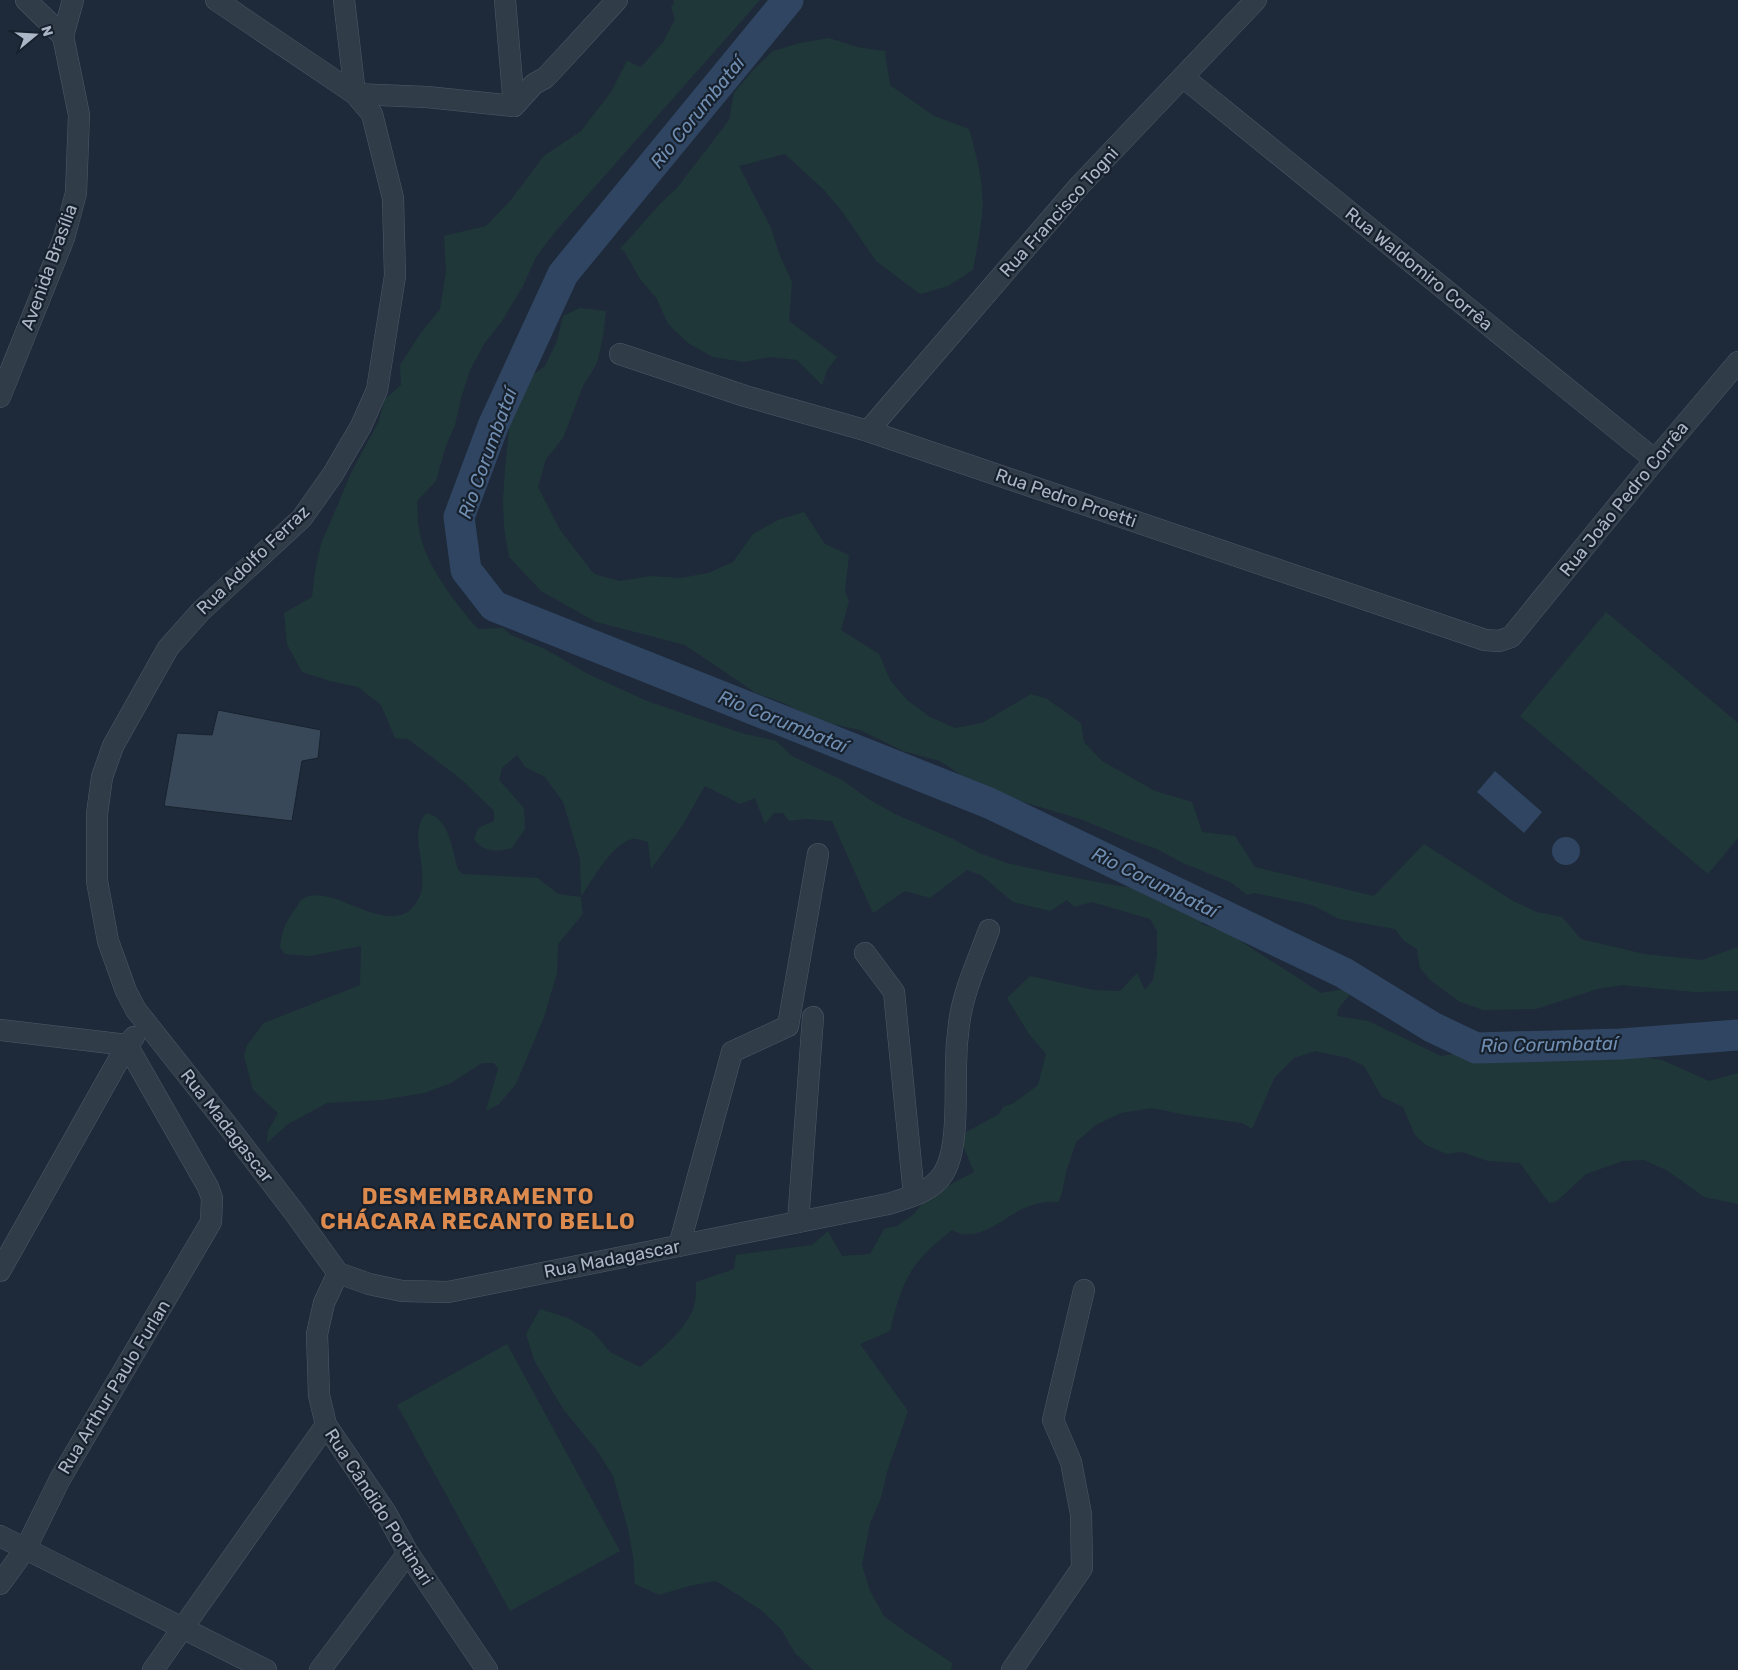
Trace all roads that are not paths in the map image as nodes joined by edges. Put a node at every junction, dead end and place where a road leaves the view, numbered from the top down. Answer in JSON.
{"nodes":[{"id":1,"x":26,"y":0,"type":"edge"},
{"id":2,"x":73,"y":0,"type":"edge"},
{"id":3,"x":216,"y":0,"type":"edge"},
{"id":4,"x":344,"y":0,"type":"edge"},
{"id":5,"x":505,"y":0,"type":"edge"},
{"id":6,"x":617,"y":0,"type":"edge"},
{"id":7,"x":1256,"y":0,"type":"edge"},
{"id":8,"x":64,"y":36,"type":"junction"},
{"id":9,"x":1183,"y":77,"type":"junction"},
{"id":10,"x":355,"y":94,"type":"junction"},
{"id":11,"x":514,"y":106,"type":"junction"},
{"id":12,"x":620,"y":354,"type":"dead end"},
{"id":13,"x":1737,"y":364,"type":"edge"},
{"id":14,"x":0,"y":397,"type":"edge"},
{"id":15,"x":868,"y":431,"type":"junction"},
{"id":16,"x":1655,"y":460,"type":"junction"},
{"id":17,"x":1511,"y":636,"type":"joint"},
{"id":18,"x":818,"y":854,"type":"dead end"},
{"id":19,"x":989,"y":930,"type":"dead end"},
{"id":20,"x":865,"y":953,"type":"dead end"},
{"id":21,"x":813,"y":1017,"type":"dead end"},
{"id":22,"x":146,"y":1023,"type":"junction"},
{"id":23,"x":0,"y":1030,"type":"edge"},
{"id":24,"x":128,"y":1045,"type":"junction"},
{"id":25,"x":914,"y":1196,"type":"junction"},
{"id":26,"x":798,"y":1222,"type":"junction"},
{"id":27,"x":679,"y":1246,"type":"junction"},
{"id":28,"x":0,"y":1271,"type":"edge"},
{"id":29,"x":338,"y":1273,"type":"junction"},
{"id":30,"x":1084,"y":1290,"type":"dead end"},
{"id":31,"x":326,"y":1425,"type":"junction"},
{"id":32,"x":0,"y":1536,"type":"edge"},
{"id":33,"x":26,"y":1548,"type":"junction"},
{"id":34,"x":408,"y":1553,"type":"junction"},
{"id":35,"x":0,"y":1584,"type":"edge"},
{"id":36,"x":182,"y":1629,"type":"junction"},
{"id":37,"x":153,"y":1670,"type":"edge"},
{"id":38,"x":266,"y":1670,"type":"edge"},
{"id":39,"x":320,"y":1670,"type":"edge"},
{"id":40,"x":486,"y":1670,"type":"edge"},
{"id":41,"x":1012,"y":1670,"type":"edge"}],
"edges":[{"from":1,"to":8,"type":"street"},
{"from":2,"to":8,"type":"street"},
{"from":3,"to":10,"type":"street","name":"Rua Adolfo Ferraz"},
{"from":4,"to":10,"type":"street"},
{"from":5,"to":11,"type":"street"},
{"from":6,"to":11,"type":"street"},
{"from":7,"to":9,"type":"street","name":"Rua Francisco Togni"},
{"from":8,"to":14,"type":"street","name":"Avenida Brasília"},
{"from":9,"to":15,"type":"street","name":"Rua Francisco Togni"},
{"from":9,"to":16,"type":"street","name":"Rua Waldomiro Corrêa"},
{"from":10,"to":11,"type":"street"},
{"from":10,"to":22,"type":"street","name":"Rua Adolfo Ferraz"},
{"from":12,"to":15,"type":"street","name":"Rua Pedro Proetti"},
{"from":13,"to":16,"type":"street","name":"Rua João Pedro Corrêa"},
{"from":15,"to":17,"type":"street","name":"Rua Pedro Proetti"},
{"from":16,"to":17,"type":"street","name":"Rua João Pedro Corrêa"},
{"from":18,"to":27,"type":"street"},
{"from":19,"to":25,"type":"street","name":"Rua Madagascar"},
{"from":20,"to":25,"type":"street"},
{"from":21,"to":26,"type":"street"},
{"from":22,"to":24,"type":"street"},
{"from":22,"to":29,"type":"street","name":"Rua Madagascar"},
{"from":23,"to":24,"type":"street"},
{"from":24,"to":28,"type":"street"},
{"from":24,"to":33,"type":"street","name":"Rua Arthur Paulo Furlan"},
{"from":25,"to":26,"type":"street","name":"Rua Madagascar"},
{"from":26,"to":27,"type":"street","name":"Rua Madagascar"},
{"from":27,"to":29,"type":"street","name":"Rua Madagascar"},
{"from":29,"to":31,"type":"street","name":"Rua Cândido Portinari"},
{"from":30,"to":41,"type":"street"},
{"from":31,"to":34,"type":"street","name":"Rua Cândido Portinari"},
{"from":31,"to":36,"type":"street"},
{"from":32,"to":33,"type":"street"},
{"from":33,"to":35,"type":"street","name":"Rua Arthur Paulo Furlan"},
{"from":33,"to":36,"type":"street"},
{"from":34,"to":39,"type":"street"},
{"from":34,"to":40,"type":"street","name":"Rua Cândido Portinari"},
{"from":36,"to":37,"type":"street"},
{"from":36,"to":38,"type":"street"}]}
